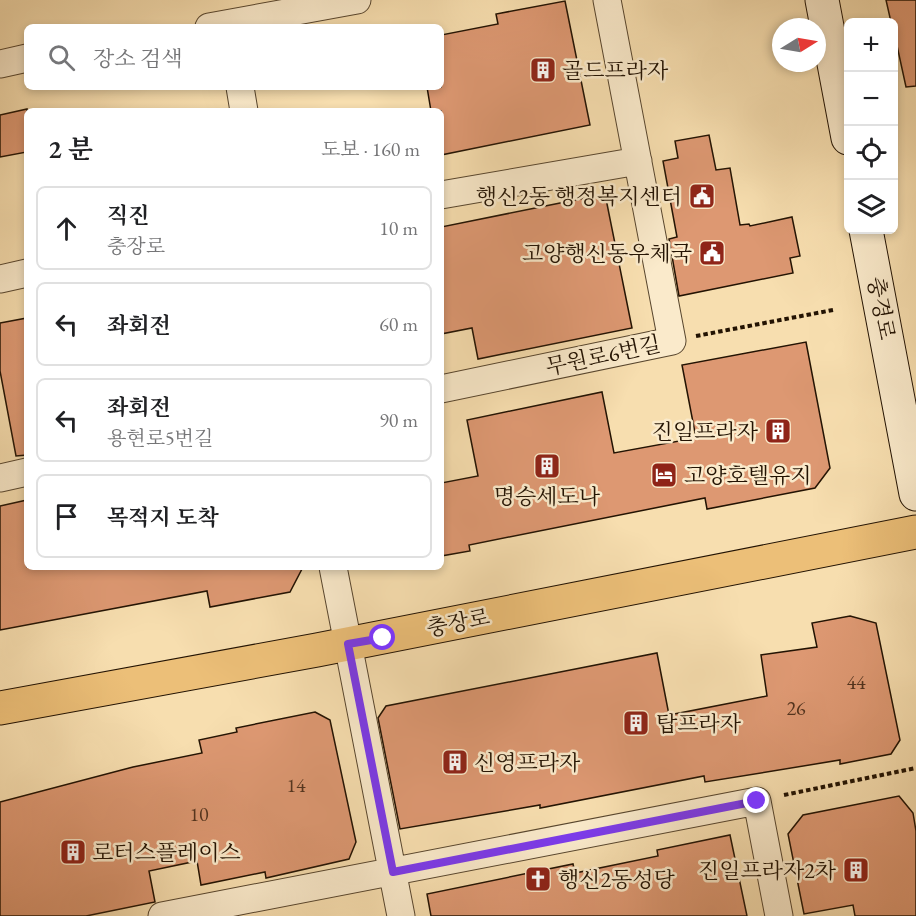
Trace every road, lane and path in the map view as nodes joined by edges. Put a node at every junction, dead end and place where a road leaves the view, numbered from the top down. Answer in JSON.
{"nodes":[{"id":1,"x":357,"y":0,"type":"edge"},
{"id":2,"x":607,"y":0,"type":"edge"},
{"id":3,"x":822,"y":0,"type":"edge"},
{"id":4,"x":232,"y":24,"type":"edge"},
{"id":5,"x":24,"y":59,"type":"edge"},
{"id":6,"x":0,"y":64,"type":"edge"},
{"id":7,"x":240,"y":90,"type":"edge"},
{"id":8,"x":244,"y":108,"type":"edge"},
{"id":9,"x":847,"y":126,"type":"edge"},
{"id":10,"x":638,"y":161,"type":"junction"},
{"id":11,"x":444,"y":194,"type":"edge"},
{"id":12,"x":868,"y":234,"type":"edge"},
{"id":13,"x":24,"y":274,"type":"edge"},
{"id":14,"x":0,"y":279,"type":"edge"},
{"id":15,"x":833,"y":310,"type":"dead end"},
{"id":16,"x":672,"y":341,"type":"junction"},
{"id":17,"x":444,"y":389,"type":"edge"},
{"id":18,"x":24,"y":473,"type":"edge"},
{"id":19,"x":0,"y":478,"type":"edge"},
{"id":20,"x":916,"y":494,"type":"edge"},
{"id":21,"x":916,"y":532,"type":"edge"},
{"id":22,"x":334,"y":570,"type":"edge"},
{"id":23,"x":348,"y":644,"type":"junction"},
{"id":24,"x":0,"y":708,"type":"edge"},
{"id":25,"x":916,"y":768,"type":"edge"},
{"id":26,"x":757,"y":801,"type":"junction"},
{"id":27,"x":393,"y":872,"type":"junction"},
{"id":28,"x":162,"y":916,"type":"edge"},
{"id":29,"x":401,"y":916,"type":"edge"},
{"id":30,"x":779,"y":916,"type":"edge"}],
"edges":[{"from":1,"to":4,"type":"street"},
{"from":2,"to":10,"type":"street","name":"무원로6번길"},
{"from":3,"to":9,"type":"main road"},
{"from":5,"to":6,"type":"street"},
{"from":7,"to":8,"type":"street"},
{"from":10,"to":11,"type":"street"},
{"from":10,"to":16,"type":"street","name":"무원로6번길"},
{"from":12,"to":20,"type":"main road","name":"충경로"},
{"from":13,"to":14,"type":"street"},
{"from":15,"to":16,"type":"path"},
{"from":16,"to":17,"type":"street","name":"무원로6번길"},
{"from":18,"to":19,"type":"street"},
{"from":21,"to":23,"type":"main road","name":"충장로"},
{"from":22,"to":23,"type":"street"},
{"from":23,"to":24,"type":"main road","name":"충장로"},
{"from":23,"to":27,"type":"street"},
{"from":25,"to":26,"type":"path"},
{"from":26,"to":27,"type":"street"},
{"from":26,"to":30,"type":"street"},
{"from":27,"to":28,"type":"street"},
{"from":27,"to":29,"type":"street"}]}
